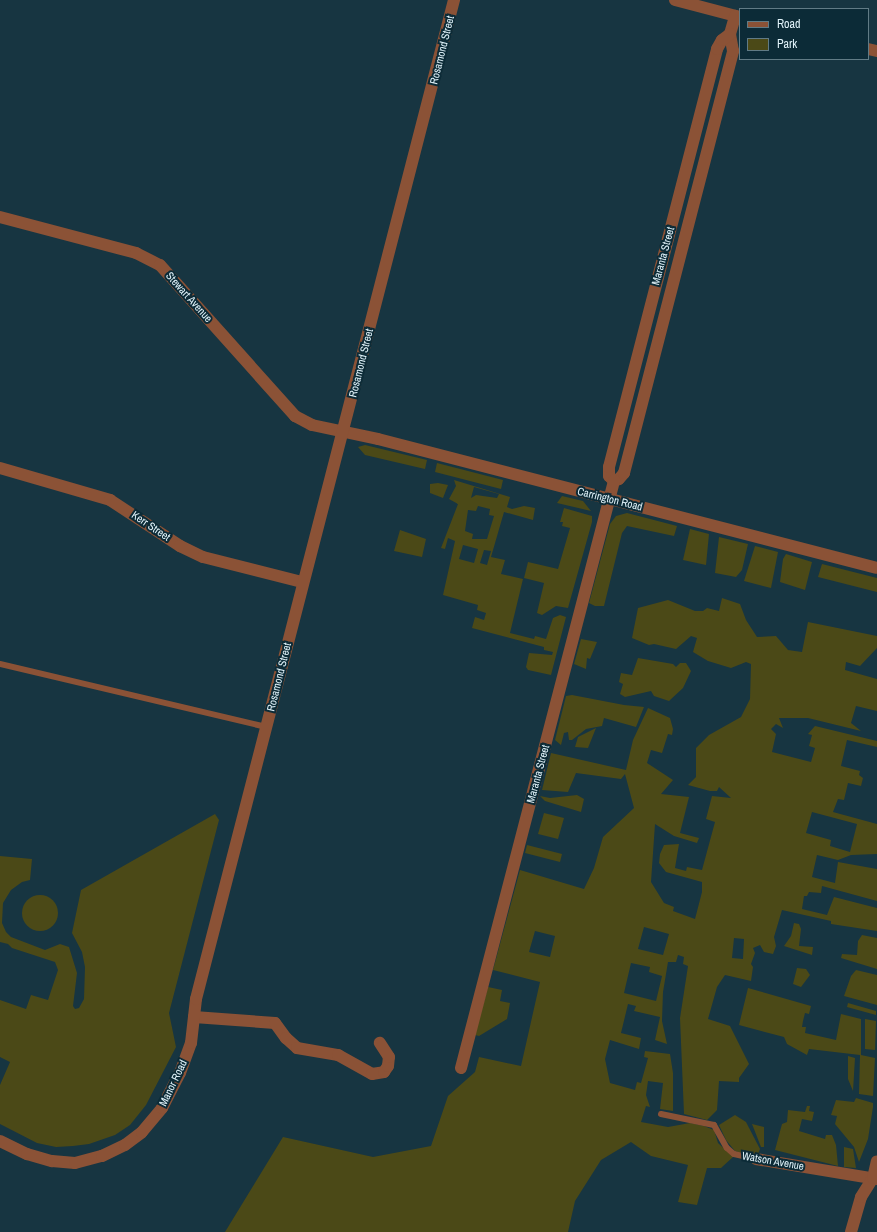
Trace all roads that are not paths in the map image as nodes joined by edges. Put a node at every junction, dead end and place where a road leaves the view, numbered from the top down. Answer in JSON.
{"nodes":[{"id":1,"x":454,"y":0,"type":"edge"},
{"id":2,"x":675,"y":0,"type":"edge"},
{"id":3,"x":738,"y":16,"type":"edge"},
{"id":4,"x":0,"y":217,"type":"edge"},
{"id":5,"x":343,"y":431,"type":"junction"},
{"id":6,"x":0,"y":468,"type":"edge"},
{"id":7,"x":610,"y":498,"type":"junction"},
{"id":8,"x":877,"y":568,"type":"edge"},
{"id":9,"x":302,"y":582,"type":"junction"},
{"id":10,"x":0,"y":664,"type":"edge"},
{"id":11,"x":267,"y":727,"type":"junction"},
{"id":12,"x":194,"y":1017,"type":"junction"},
{"id":13,"x":191,"y":1043,"type":"joint"},
{"id":14,"x":380,"y":1043,"type":"dead end"},
{"id":15,"x":461,"y":1068,"type":"dead end"},
{"id":16,"x":661,"y":1114,"type":"dead end"},
{"id":17,"x":0,"y":1142,"type":"edge"},
{"id":18,"x":756,"y":1159,"type":"joint"},
{"id":19,"x":877,"y":1161,"type":"edge"},
{"id":20,"x":875,"y":1179,"type":"edge"},
{"id":21,"x":851,"y":1232,"type":"edge"}],
"edges":[{"from":1,"to":5,"type":"street","name":"Rosamond Street"},
{"from":2,"to":3,"type":"street"},
{"from":3,"to":7,"type":"street","name":"Maranta Street"},
{"from":4,"to":5,"type":"street","name":"Stewart Avenue"},
{"from":5,"to":7,"type":"street","name":"Carrington Road"},
{"from":5,"to":9,"type":"street","name":"Rosamond Street"},
{"from":6,"to":9,"type":"street","name":"Kerr Street"},
{"from":7,"to":8,"type":"street","name":"Carrington Road"},
{"from":7,"to":15,"type":"street","name":"Maranta Street"},
{"from":9,"to":11,"type":"street","name":"Rosamond Street"},
{"from":10,"to":11,"type":"lane","name":"Rosamond Street"},
{"from":11,"to":12,"type":"street","name":"Rosamond Street"},
{"from":12,"to":13,"type":"street","name":"Rosamond Street"},
{"from":12,"to":14,"type":"street"},
{"from":13,"to":17,"type":"street","name":"Manor Road"},
{"from":16,"to":18,"type":"lane","name":"Watson Avenue"},
{"from":18,"to":20,"type":"street","name":"Watson Avenue"},
{"from":19,"to":20,"type":"street"},
{"from":20,"to":21,"type":"street"}]}
